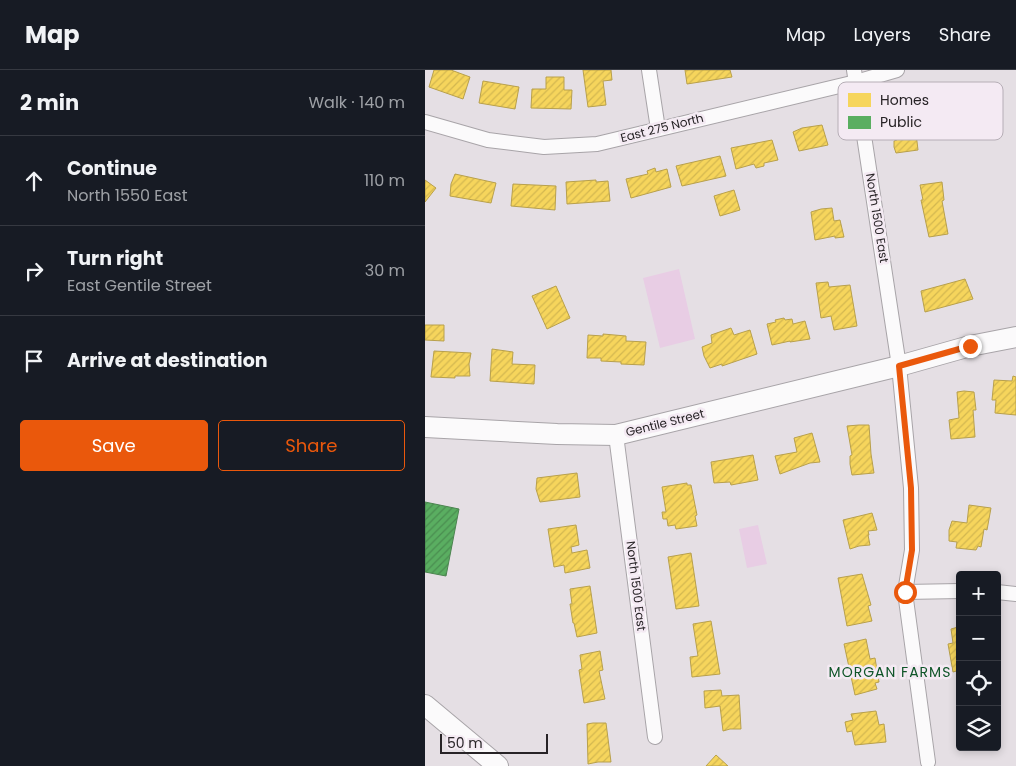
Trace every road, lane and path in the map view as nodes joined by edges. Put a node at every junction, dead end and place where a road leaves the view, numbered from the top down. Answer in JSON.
{"nodes":[{"id":1,"x":649,"y":70,"type":"edge"},
{"id":2,"x":897,"y":70,"type":"edge"},
{"id":3,"x":855,"y":76,"type":"edge"},
{"id":4,"x":425,"y":122,"type":"edge"},
{"id":5,"x":658,"y":129,"type":"junction"},
{"id":6,"x":865,"y":140,"type":"edge"},
{"id":7,"x":1016,"y":337,"type":"edge"},
{"id":8,"x":899,"y":366,"type":"junction"},
{"id":9,"x":425,"y":427,"type":"edge"},
{"id":10,"x":616,"y":435,"type":"junction"},
{"id":11,"x":956,"y":591,"type":"edge"},
{"id":12,"x":905,"y":592,"type":"junction"},
{"id":13,"x":1001,"y":592,"type":"edge"},
{"id":14,"x":1016,"y":594,"type":"edge"},
{"id":15,"x":425,"y":705,"type":"edge"},
{"id":16,"x":655,"y":737,"type":"dead end"},
{"id":17,"x":928,"y":762,"type":"dead end"},
{"id":18,"x":498,"y":766,"type":"edge"}],
"edges":[{"from":1,"to":5,"type":"street"},
{"from":2,"to":3,"type":"street","name":"East 275 North"},
{"from":3,"to":5,"type":"street","name":"East 275 North"},
{"from":4,"to":5,"type":"street","name":"East 275 North"},
{"from":6,"to":8,"type":"street","name":"North 1500 East"},
{"from":7,"to":8,"type":"street","name":"Gentile Street"},
{"from":8,"to":10,"type":"street","name":"Gentile Street"},
{"from":8,"to":12,"type":"street","name":"North 1500 East"},
{"from":9,"to":10,"type":"street","name":"Gentile Street"},
{"from":10,"to":16,"type":"street","name":"North 1500 East"},
{"from":11,"to":12,"type":"street"},
{"from":12,"to":17,"type":"street","name":"North 1500 East"},
{"from":13,"to":14,"type":"street"},
{"from":15,"to":18,"type":"street"}]}
